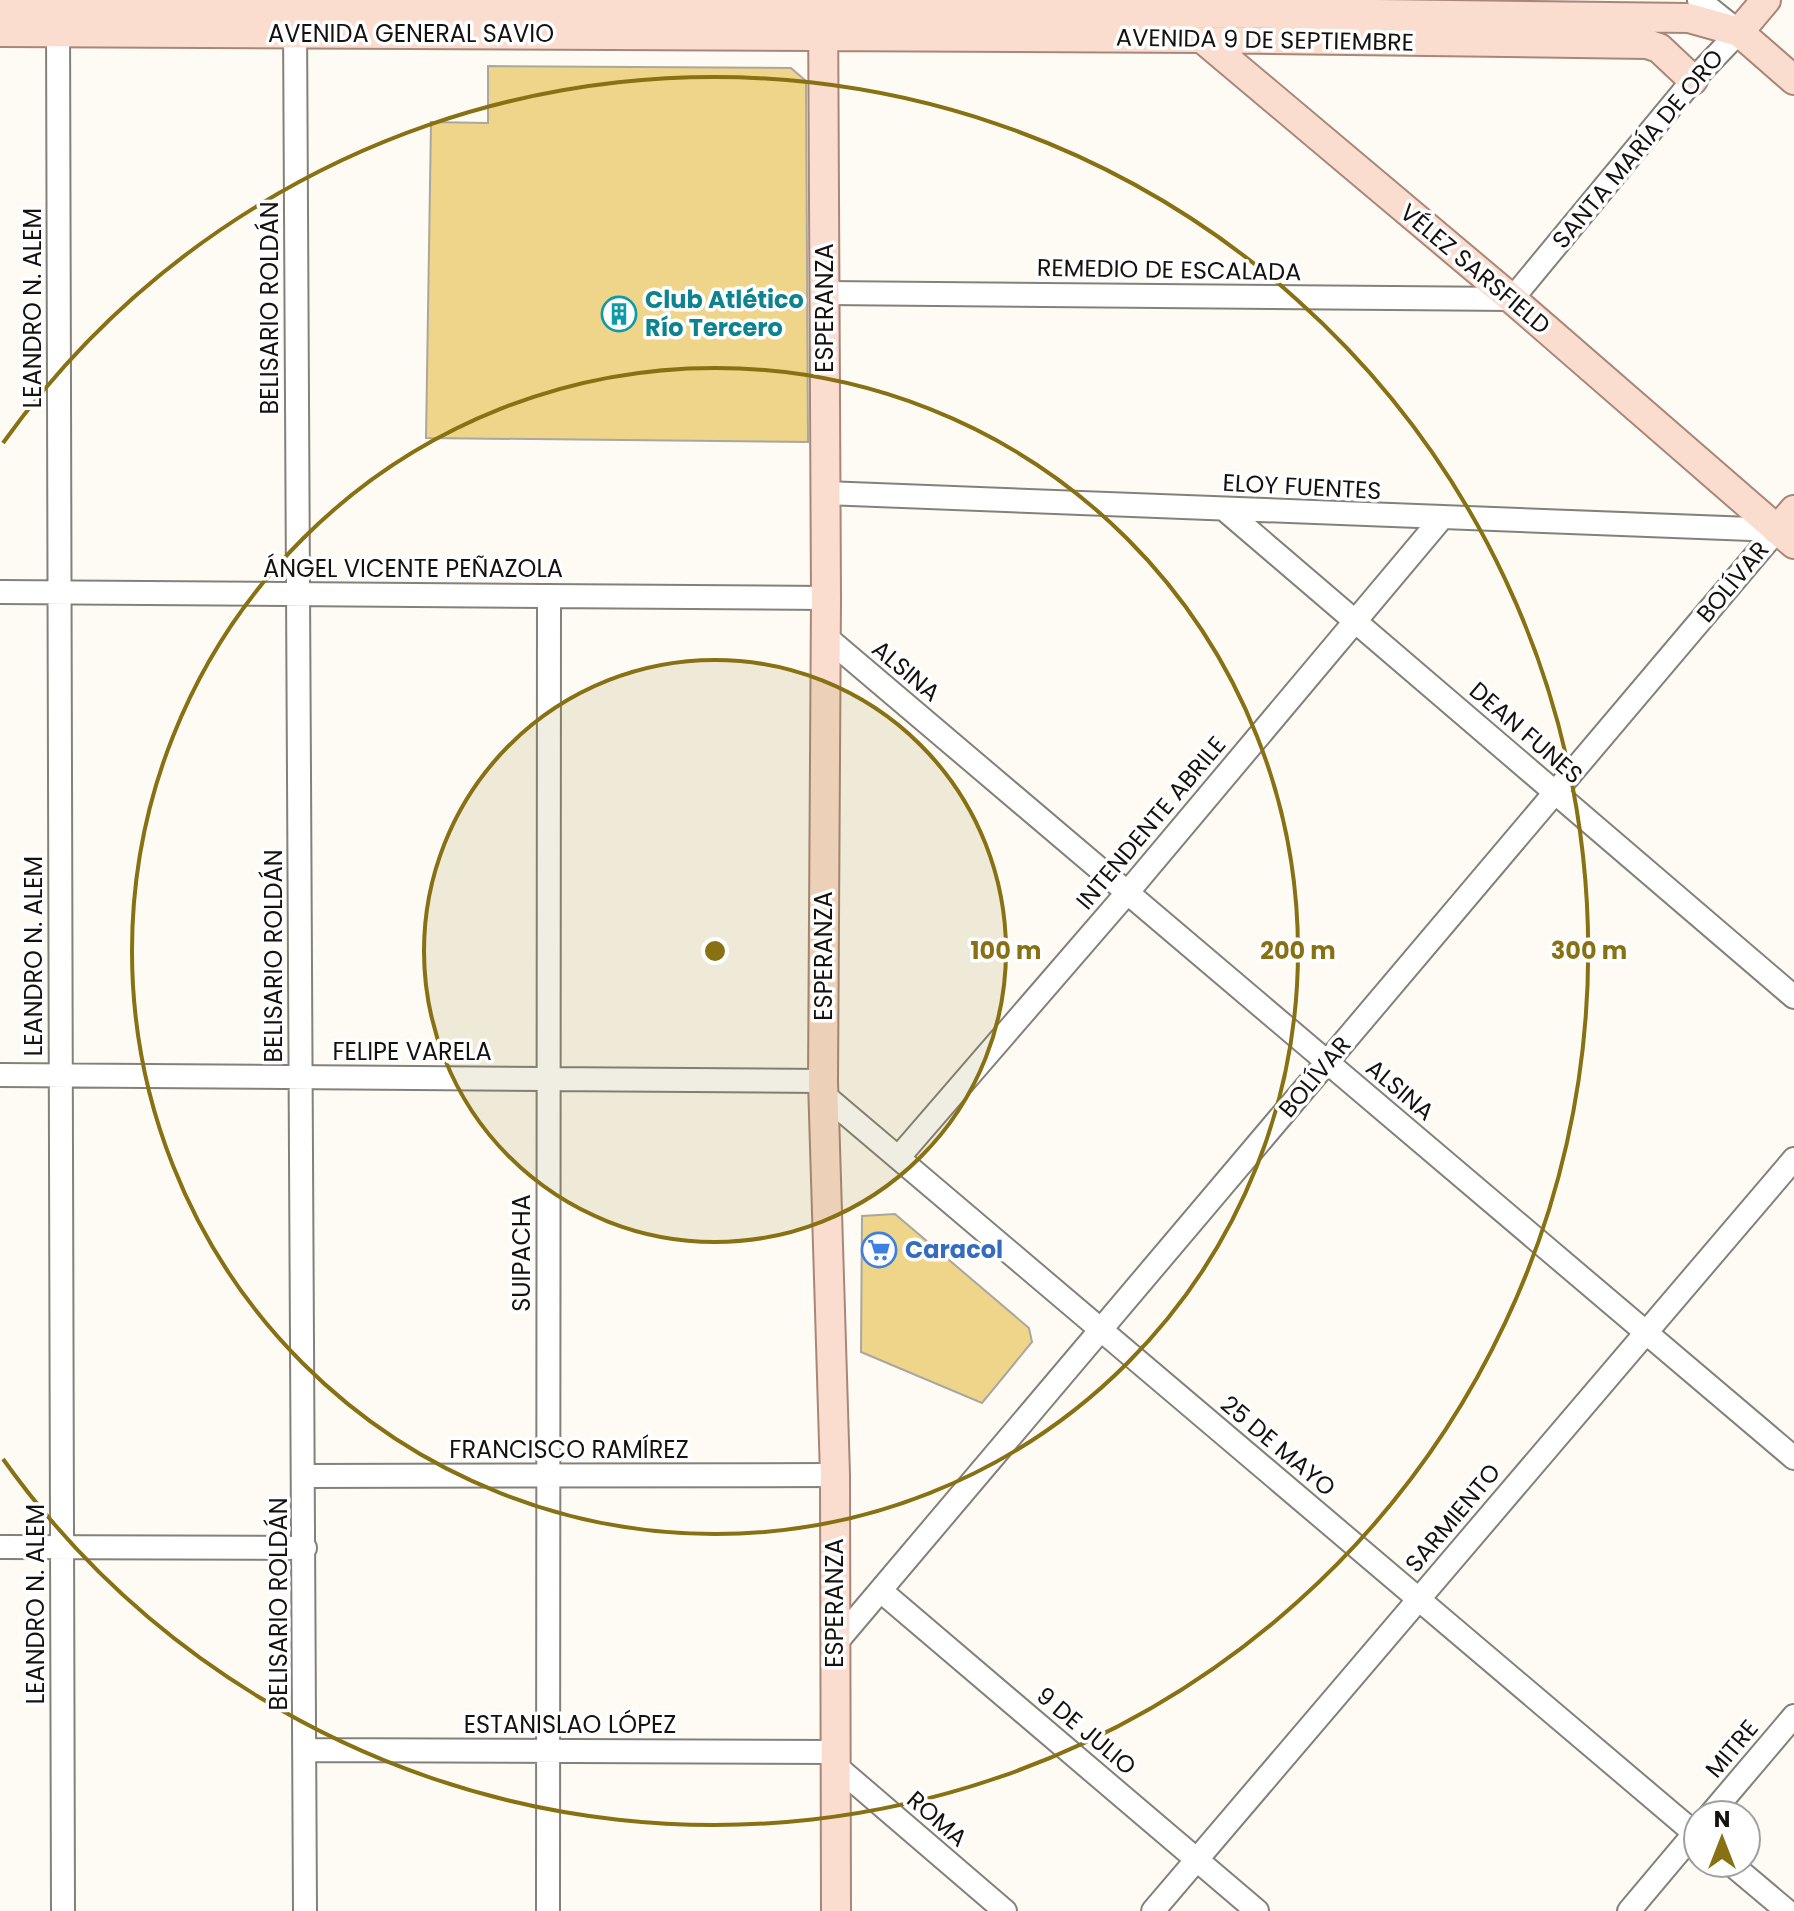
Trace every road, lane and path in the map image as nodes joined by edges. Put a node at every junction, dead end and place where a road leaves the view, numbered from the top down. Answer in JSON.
{"nodes":[{"id":1,"x":1699,"y":0,"type":"edge"},
{"id":2,"x":1766,"y":0,"type":"edge"},
{"id":3,"x":295,"y":3,"type":"edge"},
{"id":4,"x":0,"y":5,"type":"edge"},
{"id":5,"x":1160,"y":7,"type":"edge"},
{"id":6,"x":1304,"y":7,"type":"edge"},
{"id":7,"x":58,"y":13,"type":"edge"},
{"id":8,"x":823,"y":17,"type":"edge"},
{"id":9,"x":0,"y":32,"type":"edge"},
{"id":10,"x":1739,"y":32,"type":"junction"},
{"id":11,"x":295,"y":34,"type":"junction"},
{"id":12,"x":1202,"y":38,"type":"junction"},
{"id":13,"x":1275,"y":40,"type":"junction"},
{"id":14,"x":1693,"y":80,"type":"junction"},
{"id":15,"x":1794,"y":80,"type":"edge"},
{"id":16,"x":826,"y":293,"type":"junction"},
{"id":17,"x":1512,"y":299,"type":"junction"},
{"id":18,"x":825,"y":493,"type":"junction"},
{"id":19,"x":1224,"y":509,"type":"junction"},
{"id":20,"x":1441,"y":519,"type":"junction"},
{"id":21,"x":1788,"y":528,"type":"edge"},
{"id":22,"x":0,"y":592,"type":"edge"},
{"id":23,"x":59,"y":592,"type":"junction"},
{"id":24,"x":298,"y":594,"type":"junction"},
{"id":25,"x":549,"y":596,"type":"junction"},
{"id":26,"x":826,"y":598,"type":"junction"},
{"id":27,"x":1356,"y":621,"type":"junction"},
{"id":28,"x":826,"y":637,"type":"junction"},
{"id":29,"x":1555,"y":792,"type":"junction"},
{"id":30,"x":1127,"y":893,"type":"junction"},
{"id":31,"x":1794,"y":997,"type":"edge"},
{"id":32,"x":1327,"y":1062,"type":"junction"},
{"id":33,"x":0,"y":1075,"type":"edge"},
{"id":34,"x":61,"y":1075,"type":"junction"},
{"id":35,"x":300,"y":1077,"type":"junction"},
{"id":36,"x":549,"y":1079,"type":"junction"},
{"id":37,"x":824,"y":1088,"type":"junction"},
{"id":38,"x":898,"y":1158,"type":"junction"},
{"id":39,"x":1794,"y":1159,"type":"edge"},
{"id":40,"x":1101,"y":1330,"type":"junction"},
{"id":41,"x":1646,"y":1333,"type":"junction"},
{"id":42,"x":1794,"y":1458,"type":"edge"},
{"id":43,"x":835,"y":1475,"type":"junction"},
{"id":44,"x":304,"y":1476,"type":"junction"},
{"id":45,"x":548,"y":1476,"type":"junction"},
{"id":46,"x":0,"y":1547,"type":"edge"},
{"id":47,"x":62,"y":1547,"type":"junction"},
{"id":48,"x":305,"y":1548,"type":"junction"},
{"id":49,"x":881,"y":1591,"type":"junction"},
{"id":50,"x":1419,"y":1599,"type":"junction"},
{"id":51,"x":835,"y":1644,"type":"junction"},
{"id":52,"x":1794,"y":1716,"type":"edge"},
{"id":53,"x":305,"y":1750,"type":"junction"},
{"id":54,"x":548,"y":1751,"type":"junction"},
{"id":55,"x":836,"y":1759,"type":"junction"},
{"id":56,"x":1724,"y":1799,"type":"edge"},
{"id":57,"x":1682,"y":1820,"type":"edge"},
{"id":58,"x":1682,"y":1850,"type":"edge"},
{"id":59,"x":1197,"y":1860,"type":"junction"},
{"id":60,"x":1749,"y":1879,"type":"edge"},
{"id":61,"x":63,"y":1911,"type":"edge"},
{"id":62,"x":305,"y":1911,"type":"edge"},
{"id":63,"x":548,"y":1911,"type":"edge"},
{"id":64,"x":836,"y":1911,"type":"edge"},
{"id":65,"x":1005,"y":1911,"type":"edge"},
{"id":66,"x":1153,"y":1911,"type":"edge"},
{"id":67,"x":1257,"y":1911,"type":"edge"},
{"id":68,"x":1629,"y":1911,"type":"edge"},
{"id":69,"x":1787,"y":1911,"type":"edge"}],
"edges":[{"from":1,"to":10,"type":"street"},
{"from":2,"to":10,"type":"main road","name":"SANTA MARÍA DE ORO"},
{"from":3,"to":7,"type":"main road","name":"AVENIDA GENERAL SAVIO"},
{"from":3,"to":8,"type":"main road","name":"AVENIDA GENERAL SAVIO"},
{"from":3,"to":11,"type":"street","name":"BELISARIO ROLDÁN"},
{"from":4,"to":7,"type":"main road","name":"AVENIDA GENERAL SAVIO"},
{"from":5,"to":6,"type":"main road","name":"AVENIDA 9 DE SEPTIEMBRE"},
{"from":5,"to":8,"type":"main road","name":"AVENIDA 9 DE SEPTIEMBRE"},
{"from":5,"to":12,"type":"main road","name":"VÉLEZ SARSFIELD"},
{"from":6,"to":10,"type":"main road","name":"AVENIDA 9 DE SEPTIEMBRE"},
{"from":6,"to":13,"type":"main road"},
{"from":7,"to":9,"type":"main road","name":"AVENIDA GENERAL SAVIO"},
{"from":7,"to":11,"type":"main road","name":"AVENIDA GENERAL SAVIO"},
{"from":7,"to":23,"type":"street","name":"LEANDRO N. ALEM"},
{"from":8,"to":11,"type":"main road","name":"AVENIDA GENERAL SAVIO"},
{"from":8,"to":12,"type":"main road","name":"AVENIDA 9 DE SEPTIEMBRE"},
{"from":8,"to":16,"type":"main road","name":"ESPERANZA"},
{"from":10,"to":14,"type":"street","name":"SANTA MARÍA DE ORO"},
{"from":10,"to":15,"type":"main road"},
{"from":11,"to":24,"type":"street","name":"BELISARIO ROLDÁN"},
{"from":12,"to":13,"type":"main road","name":"AVENIDA 9 DE SEPTIEMBRE"},
{"from":12,"to":17,"type":"main road","name":"VÉLEZ SARSFIELD"},
{"from":13,"to":14,"type":"main road","name":"AVENIDA 9 DE SEPTIEMBRE"},
{"from":14,"to":17,"type":"street","name":"SANTA MARÍA DE ORO"},
{"from":16,"to":17,"type":"street","name":"REMEDIO DE ESCALADA"},
{"from":16,"to":18,"type":"main road","name":"ESPERANZA"},
{"from":17,"to":21,"type":"main road","name":"VÉLEZ SARSFIELD"},
{"from":18,"to":19,"type":"street","name":"ELOY FUENTES"},
{"from":18,"to":26,"type":"main road","name":"ESPERANZA"},
{"from":19,"to":20,"type":"street","name":"ELOY FUENTES"},
{"from":19,"to":27,"type":"street","name":"DEAN FUNES"},
{"from":20,"to":21,"type":"street","name":"ELOY FUENTES"},
{"from":20,"to":27,"type":"street","name":"INTENDENTE ABRILE"},
{"from":21,"to":29,"type":"street","name":"BOLÍVAR"},
{"from":22,"to":23,"type":"street","name":"ÁNGEL VICENTE PEÑAZOLA"},
{"from":23,"to":24,"type":"street","name":"ÁNGEL VICENTE PEÑAZOLA"},
{"from":23,"to":34,"type":"street","name":"LEANDRO N. ALEM"},
{"from":24,"to":25,"type":"street","name":"ÁNGEL VICENTE PEÑAZOLA"},
{"from":24,"to":35,"type":"street","name":"BELISARIO ROLDÁN"},
{"from":25,"to":26,"type":"street","name":"ÁNGEL VICENTE PEÑAZOLA"},
{"from":25,"to":36,"type":"street","name":"SUIPACHA"},
{"from":26,"to":28,"type":"main road","name":"ESPERANZA"},
{"from":27,"to":29,"type":"street","name":"DEAN FUNES"},
{"from":27,"to":30,"type":"street","name":"INTENDENTE ABRILE"},
{"from":28,"to":30,"type":"street","name":"ALSINA"},
{"from":28,"to":37,"type":"main road","name":"ESPERANZA"},
{"from":29,"to":31,"type":"street","name":"DEAN FUNES"},
{"from":29,"to":32,"type":"street","name":"BOLÍVAR"},
{"from":30,"to":32,"type":"street","name":"ALSINA"},
{"from":30,"to":38,"type":"street","name":"INTENDENTE ABRILE"},
{"from":32,"to":40,"type":"street","name":"BOLÍVAR"},
{"from":32,"to":41,"type":"street","name":"ALSINA"},
{"from":33,"to":34,"type":"street","name":"FELIPE VARELA"},
{"from":34,"to":35,"type":"street","name":"FELIPE VARELA"},
{"from":34,"to":47,"type":"street","name":"LEANDRO N. ALEM"},
{"from":35,"to":36,"type":"street","name":"FELIPE VARELA"},
{"from":35,"to":44,"type":"street","name":"BELISARIO ROLDÁN"},
{"from":36,"to":37,"type":"street","name":"FELIPE VARELA"},
{"from":36,"to":45,"type":"street","name":"SUIPACHA"},
{"from":37,"to":38,"type":"street","name":"25 DE MAYO"},
{"from":37,"to":43,"type":"main road","name":"ESPERANZA"},
{"from":38,"to":40,"type":"street","name":"25 DE MAYO"},
{"from":39,"to":41,"type":"street","name":"SARMIENTO"},
{"from":40,"to":49,"type":"street","name":"BOLÍVAR"},
{"from":40,"to":50,"type":"street","name":"25 DE MAYO"},
{"from":41,"to":42,"type":"street","name":"ALSINA"},
{"from":41,"to":50,"type":"street","name":"SARMIENTO"},
{"from":43,"to":45,"type":"street","name":"FRANCISCO RAMÍREZ"},
{"from":43,"to":51,"type":"main road","name":"ESPERANZA"},
{"from":44,"to":45,"type":"street","name":"FRANCISCO RAMÍREZ"},
{"from":44,"to":48,"type":"street","name":"BELISARIO ROLDÁN"},
{"from":45,"to":54,"type":"street","name":"SUIPACHA"},
{"from":46,"to":47,"type":"street"},
{"from":47,"to":48,"type":"street"},
{"from":47,"to":61,"type":"street","name":"LEANDRO N. ALEM"},
{"from":48,"to":53,"type":"street","name":"BELISARIO ROLDÁN"},
{"from":49,"to":51,"type":"street","name":"BOLÍVAR"},
{"from":49,"to":59,"type":"street","name":"9 DE JULIO"},
{"from":50,"to":57,"type":"street","name":"25 DE MAYO"},
{"from":50,"to":59,"type":"street","name":"SARMIENTO"},
{"from":51,"to":55,"type":"main road","name":"ESPERANZA"},
{"from":52,"to":56,"type":"street","name":"MITRE"},
{"from":53,"to":54,"type":"street","name":"ESTANISLAO LÓPEZ"},
{"from":53,"to":62,"type":"street","name":"BELISARIO ROLDÁN"},
{"from":54,"to":55,"type":"street","name":"ESTANISLAO LÓPEZ"},
{"from":54,"to":63,"type":"street","name":"SUIPACHA"},
{"from":55,"to":64,"type":"main road","name":"ESPERANZA"},
{"from":55,"to":65,"type":"street","name":"ROMA"},
{"from":58,"to":68,"type":"street"},
{"from":59,"to":66,"type":"street","name":"SARMIENTO"},
{"from":59,"to":67,"type":"street","name":"9 DE JULIO"},
{"from":60,"to":69,"type":"street"}]}
